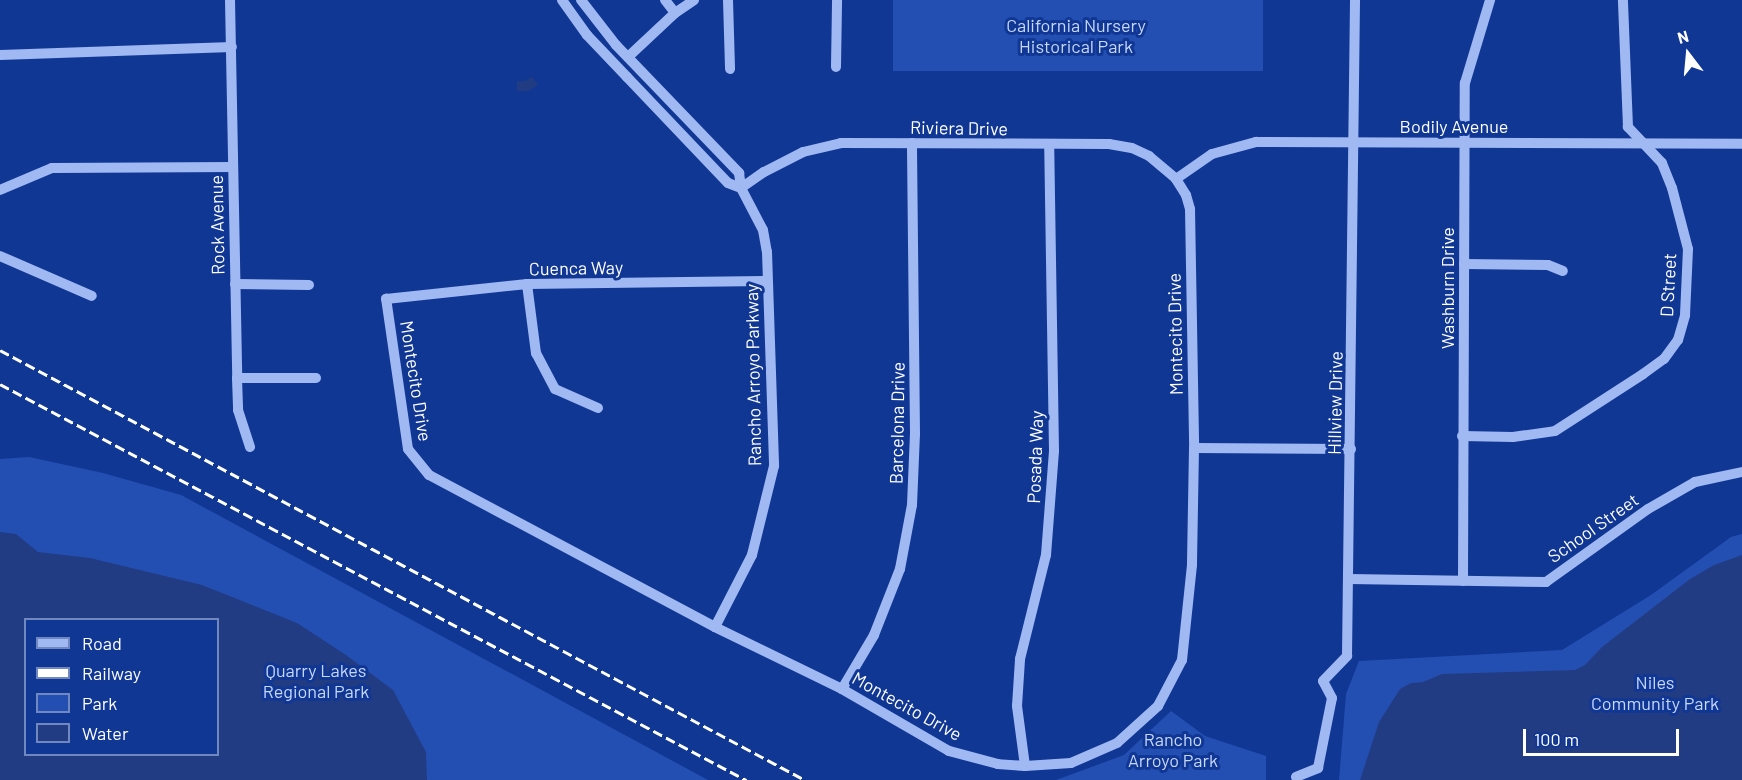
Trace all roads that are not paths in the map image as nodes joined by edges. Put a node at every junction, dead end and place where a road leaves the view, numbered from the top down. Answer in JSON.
{"nodes":[{"id":1,"x":230,"y":0,"type":"edge"},
{"id":2,"x":562,"y":0,"type":"edge"},
{"id":3,"x":581,"y":0,"type":"edge"},
{"id":4,"x":665,"y":0,"type":"edge"},
{"id":5,"x":694,"y":0,"type":"edge"},
{"id":6,"x":728,"y":0,"type":"edge"},
{"id":7,"x":837,"y":0,"type":"edge"},
{"id":8,"x":1356,"y":0,"type":"edge"},
{"id":9,"x":1490,"y":0,"type":"edge"},
{"id":10,"x":1623,"y":0,"type":"edge"},
{"id":11,"x":675,"y":13,"type":"junction"},
{"id":12,"x":232,"y":47,"type":"junction"},
{"id":13,"x":0,"y":55,"type":"edge"},
{"id":14,"x":628,"y":57,"type":"junction"},
{"id":15,"x":836,"y":67,"type":"dead end"},
{"id":16,"x":730,"y":69,"type":"dead end"},
{"id":17,"x":1463,"y":142,"type":"junction"},
{"id":18,"x":912,"y":143,"type":"junction"},
{"id":19,"x":1354,"y":144,"type":"junction"},
{"id":20,"x":1645,"y":144,"type":"junction"},
{"id":21,"x":1742,"y":144,"type":"edge"},
{"id":22,"x":1049,"y":145,"type":"junction"},
{"id":23,"x":233,"y":167,"type":"junction"},
{"id":24,"x":1176,"y":179,"type":"junction"},
{"id":25,"x":741,"y":188,"type":"junction"},
{"id":26,"x":0,"y":190,"type":"edge"},
{"id":27,"x":0,"y":256,"type":"edge"},
{"id":28,"x":1464,"y":264,"type":"junction"},
{"id":29,"x":1563,"y":271,"type":"dead end"},
{"id":30,"x":767,"y":281,"type":"junction"},
{"id":31,"x":235,"y":284,"type":"junction"},
{"id":32,"x":527,"y":284,"type":"junction"},
{"id":33,"x":309,"y":285,"type":"dead end"},
{"id":34,"x":92,"y":296,"type":"dead end"},
{"id":35,"x":386,"y":299,"type":"joint"},
{"id":36,"x":237,"y":378,"type":"junction"},
{"id":37,"x":316,"y":378,"type":"dead end"},
{"id":38,"x":598,"y":408,"type":"dead end"},
{"id":39,"x":1462,"y":436,"type":"junction"},
{"id":40,"x":250,"y":447,"type":"dead end"},
{"id":41,"x":1194,"y":448,"type":"junction"},
{"id":42,"x":1351,"y":449,"type":"junction"},
{"id":43,"x":1742,"y":472,"type":"edge"},
{"id":44,"x":1349,"y":579,"type":"junction"},
{"id":45,"x":1463,"y":581,"type":"junction"},
{"id":46,"x":715,"y":627,"type":"junction"},
{"id":47,"x":842,"y":690,"type":"junction"},
{"id":48,"x":1025,"y":766,"type":"junction"},
{"id":49,"x":1296,"y":777,"type":"dead end"}],
"edges":[{"from":1,"to":12,"type":"street","name":"Rock Avenue"},
{"from":2,"to":25,"type":"street","name":"Rancho Arroyo Parkway"},
{"from":3,"to":14,"type":"street","name":"Rancho Arroyo Parkway"},
{"from":4,"to":11,"type":"street"},
{"from":5,"to":11,"type":"street"},
{"from":6,"to":16,"type":"street"},
{"from":7,"to":15,"type":"street"},
{"from":8,"to":19,"type":"street","name":"Hillview Drive"},
{"from":9,"to":17,"type":"street","name":"Washburn Drive"},
{"from":10,"to":20,"type":"street","name":"D Street"},
{"from":11,"to":14,"type":"street"},
{"from":12,"to":13,"type":"street"},
{"from":12,"to":23,"type":"street","name":"Rock Avenue"},
{"from":14,"to":25,"type":"street","name":"Rancho Arroyo Parkway"},
{"from":17,"to":19,"type":"street","name":"Bodily Avenue"},
{"from":17,"to":20,"type":"street","name":"Bodily Avenue"},
{"from":17,"to":28,"type":"street","name":"Washburn Drive"},
{"from":18,"to":22,"type":"street","name":"Riviera Drive"},
{"from":18,"to":25,"type":"street","name":"Riviera Drive"},
{"from":18,"to":47,"type":"street","name":"Barcelona Drive"},
{"from":19,"to":24,"type":"street","name":"Bodily Avenue"},
{"from":19,"to":42,"type":"street","name":"Hillview Drive"},
{"from":20,"to":21,"type":"street","name":"Bodily Avenue"},
{"from":20,"to":39,"type":"street","name":"D Street"},
{"from":22,"to":24,"type":"street","name":"Riviera Drive"},
{"from":22,"to":48,"type":"street","name":"Posada Way"},
{"from":23,"to":26,"type":"street"},
{"from":23,"to":31,"type":"street","name":"Rock Avenue"},
{"from":24,"to":41,"type":"street","name":"Montecito Drive"},
{"from":25,"to":30,"type":"street","name":"Rancho Arroyo Parkway"},
{"from":27,"to":34,"type":"street"},
{"from":28,"to":29,"type":"street"},
{"from":28,"to":39,"type":"street","name":"Washburn Drive"},
{"from":30,"to":32,"type":"street","name":"Cuenca Way"},
{"from":30,"to":46,"type":"street","name":"Rancho Arroyo Parkway"},
{"from":31,"to":33,"type":"street"},
{"from":31,"to":36,"type":"street","name":"Rock Avenue"},
{"from":32,"to":35,"type":"street","name":"Cuenca Way"},
{"from":32,"to":38,"type":"street"},
{"from":35,"to":46,"type":"street","name":"Montecito Drive"},
{"from":36,"to":37,"type":"street"},
{"from":36,"to":40,"type":"street","name":"Rock Avenue"},
{"from":39,"to":45,"type":"street","name":"Washburn Drive"},
{"from":41,"to":42,"type":"street"},
{"from":41,"to":48,"type":"street","name":"Montecito Drive"},
{"from":42,"to":44,"type":"street","name":"Hillview Drive"},
{"from":43,"to":45,"type":"street","name":"School Street"},
{"from":44,"to":45,"type":"street","name":"School Street"},
{"from":44,"to":49,"type":"street","name":"Hillview Drive"},
{"from":46,"to":47,"type":"street","name":"Montecito Drive"},
{"from":47,"to":48,"type":"street","name":"Montecito Drive"}]}
